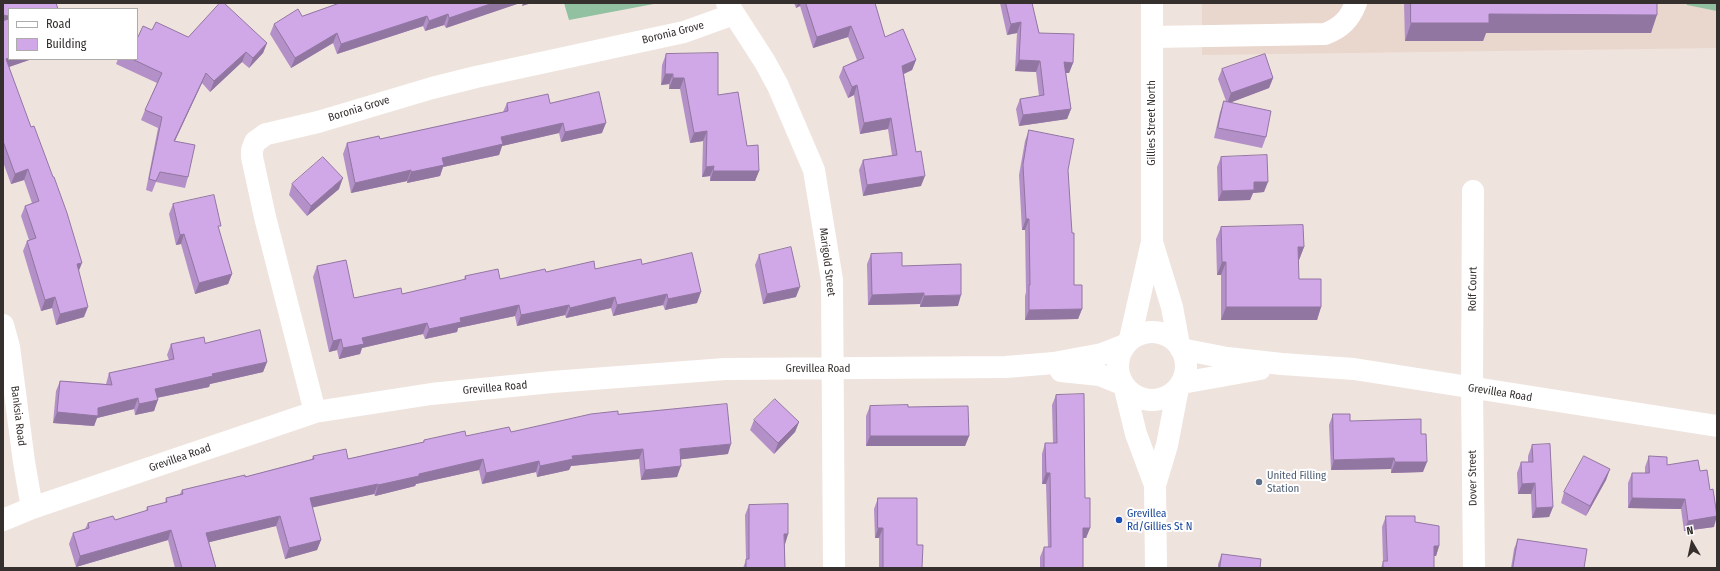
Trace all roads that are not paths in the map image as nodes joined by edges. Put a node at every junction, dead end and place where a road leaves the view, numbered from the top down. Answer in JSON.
{"nodes":[{"id":1,"x":1152,"y":3,"type":"edge"},
{"id":2,"x":1356,"y":3,"type":"edge"},
{"id":3,"x":730,"y":9,"type":"edge"},
{"id":4,"x":1152,"y":37,"type":"junction"},
{"id":5,"x":1474,"y":191,"type":"dead end"},
{"id":6,"x":1152,"y":242,"type":"junction"},
{"id":7,"x":3,"y":325,"type":"edge"},
{"id":8,"x":1128,"y":342,"type":"junction"},
{"id":9,"x":1180,"y":347,"type":"junction"},
{"id":10,"x":1282,"y":364,"type":"junction"},
{"id":11,"x":1006,"y":367,"type":"junction"},
{"id":12,"x":833,"y":369,"type":"junction"},
{"id":13,"x":1123,"y":386,"type":"junction"},
{"id":14,"x":1180,"y":386,"type":"junction"},
{"id":15,"x":1472,"y":388,"type":"junction"},
{"id":16,"x":315,"y":412,"type":"junction"},
{"id":17,"x":1717,"y":426,"type":"edge"},
{"id":18,"x":1155,"y":485,"type":"junction"},
{"id":19,"x":32,"y":508,"type":"junction"},
{"id":20,"x":3,"y":520,"type":"edge"},
{"id":21,"x":834,"y":568,"type":"edge"},
{"id":22,"x":1156,"y":568,"type":"edge"},
{"id":23,"x":1474,"y":568,"type":"edge"}],
"edges":[{"from":1,"to":4,"type":"street","name":"Gillies Street North"},
{"from":2,"to":4,"type":"street"},
{"from":3,"to":12,"type":"street","name":"Marigold Street"},
{"from":3,"to":16,"type":"street","name":"Boronia Grove"},
{"from":4,"to":6,"type":"street","name":"Gillies Street North"},
{"from":5,"to":15,"type":"street","name":"Rolf Court"},
{"from":6,"to":8,"type":"street","name":"Gillies Street North"},
{"from":6,"to":9,"type":"street","name":"Gillies Street North"},
{"from":7,"to":19,"type":"street","name":"Banksia Road"},
{"from":8,"to":9,"type":"street"},
{"from":8,"to":11,"type":"street","name":"Grevillea Road"},
{"from":8,"to":13,"type":"street","name":"Gillies Street North"},
{"from":9,"to":10,"type":"street","name":"Grevillea Road"},
{"from":9,"to":14,"type":"street","name":"Gillies Street North"},
{"from":10,"to":14,"type":"street","name":"Grevillea Road"},
{"from":10,"to":15,"type":"street","name":"Grevillea Road"},
{"from":11,"to":12,"type":"street","name":"Grevillea Road"},
{"from":11,"to":13,"type":"street","name":"Grevillea Road"},
{"from":12,"to":16,"type":"street","name":"Grevillea Road"},
{"from":12,"to":21,"type":"street","name":"Marigold Street"},
{"from":13,"to":14,"type":"street"},
{"from":13,"to":18,"type":"street","name":"Gillies Street North"},
{"from":14,"to":18,"type":"street","name":"Gillies Street North"},
{"from":15,"to":17,"type":"street","name":"Grevillea Road"},
{"from":15,"to":23,"type":"street","name":"Dover Street"},
{"from":16,"to":19,"type":"street","name":"Grevillea Road"},
{"from":18,"to":22,"type":"street","name":"Gillies Street North"},
{"from":19,"to":20,"type":"street","name":"Grevillea Road"}]}
